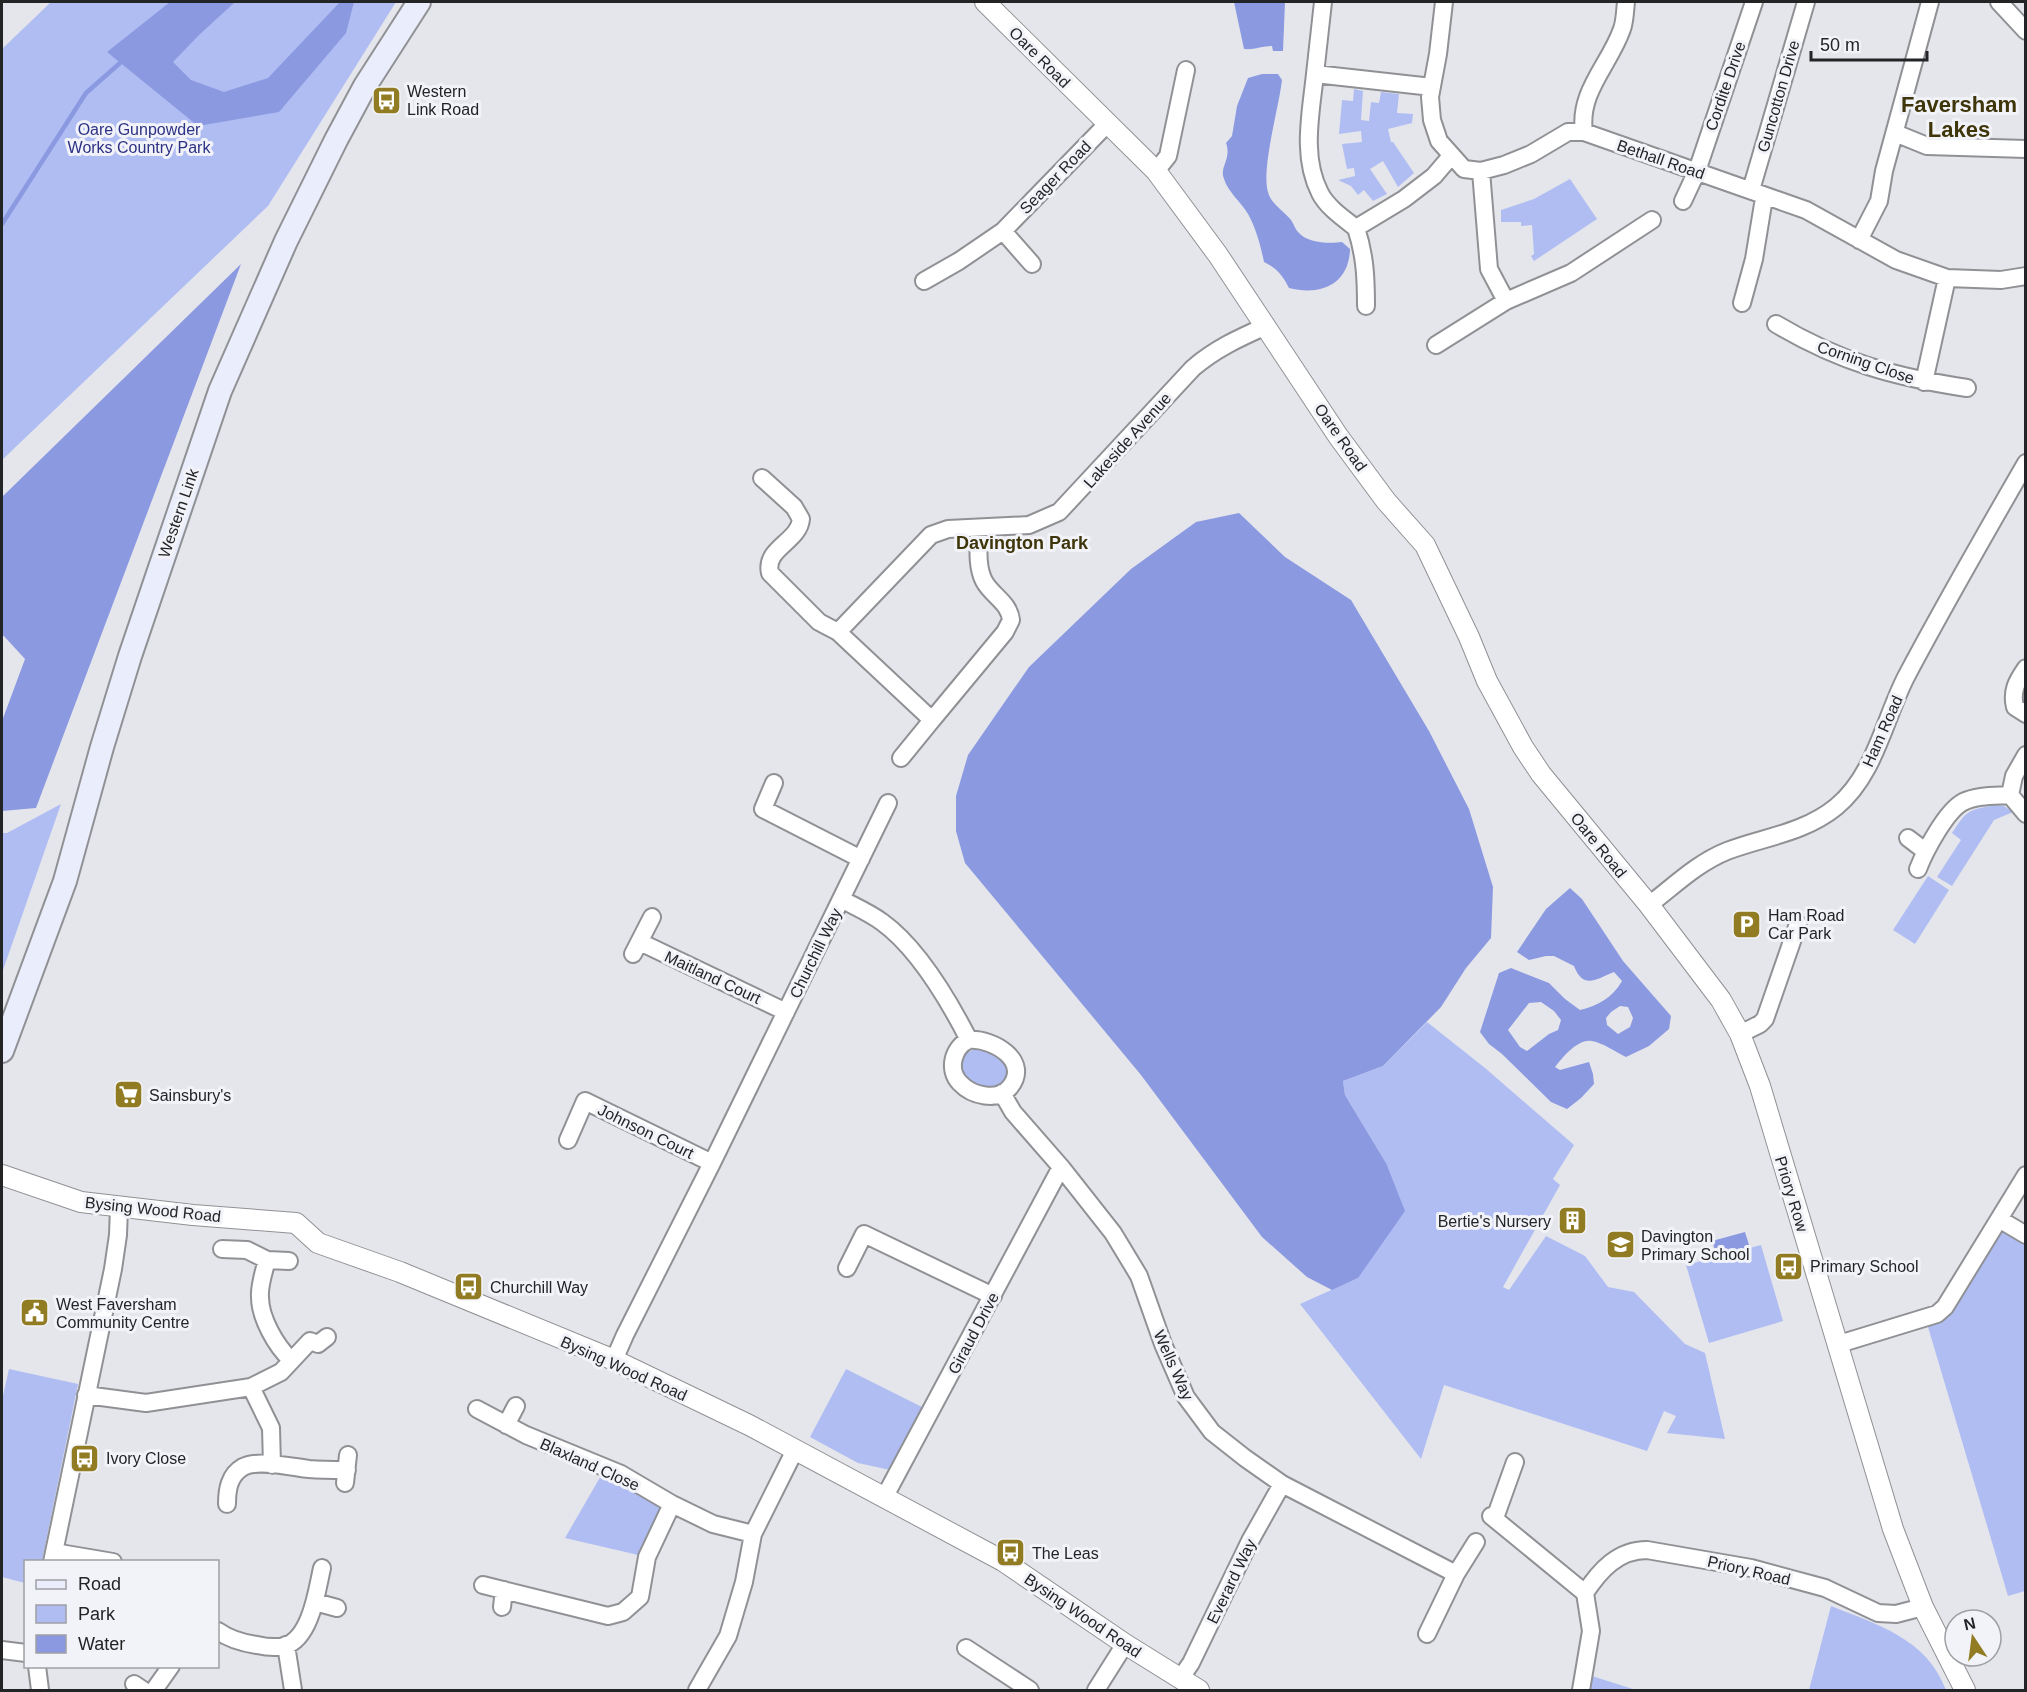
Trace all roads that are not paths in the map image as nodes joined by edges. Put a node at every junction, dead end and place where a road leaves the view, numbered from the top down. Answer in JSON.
{"nodes":[{"id":1,"x":419,"y":2,"type":"edge"},
{"id":2,"x":985,"y":2,"type":"edge"},
{"id":3,"x":1323,"y":2,"type":"edge"},
{"id":4,"x":1444,"y":2,"type":"edge"},
{"id":5,"x":1626,"y":2,"type":"edge"},
{"id":6,"x":1754,"y":2,"type":"edge"},
{"id":7,"x":1806,"y":2,"type":"edge"},
{"id":8,"x":1930,"y":2,"type":"edge"},
{"id":9,"x":1999,"y":2,"type":"edge"},
{"id":10,"x":2025,"y":31,"type":"edge"},
{"id":11,"x":1186,"y":70,"type":"dead end"},
{"id":12,"x":1315,"y":74,"type":"junction"},
{"id":13,"x":1431,"y":87,"type":"junction"},
{"id":14,"x":1107,"y":124,"type":"junction"},
{"id":15,"x":1584,"y":132,"type":"junction"},
{"id":16,"x":1895,"y":133,"type":"junction"},
{"id":17,"x":2025,"y":149,"type":"edge"},
{"id":18,"x":1451,"y":156,"type":"junction"},
{"id":19,"x":1156,"y":171,"type":"junction"},
{"id":20,"x":1481,"y":171,"type":"junction"},
{"id":21,"x":1696,"y":171,"type":"junction"},
{"id":22,"x":1751,"y":190,"type":"junction"},
{"id":23,"x":1683,"y":201,"type":"dead end"},
{"id":24,"x":1763,"y":204,"type":"dead end"},
{"id":25,"x":1652,"y":220,"type":"dead end"},
{"id":26,"x":1356,"y":228,"type":"junction"},
{"id":27,"x":1003,"y":231,"type":"junction"},
{"id":28,"x":1859,"y":240,"type":"junction"},
{"id":29,"x":1032,"y":264,"type":"dead end"},
{"id":30,"x":2025,"y":276,"type":"edge"},
{"id":31,"x":1947,"y":278,"type":"junction"},
{"id":32,"x":924,"y":280,"type":"dead end"},
{"id":33,"x":1506,"y":301,"type":"junction"},
{"id":34,"x":1742,"y":303,"type":"dead end"},
{"id":35,"x":1366,"y":306,"type":"dead end"},
{"id":36,"x":1776,"y":324,"type":"dead end"},
{"id":37,"x":1266,"y":326,"type":"junction"},
{"id":38,"x":1436,"y":345,"type":"dead end"},
{"id":39,"x":1924,"y":382,"type":"junction"},
{"id":40,"x":1967,"y":388,"type":"dead end"},
{"id":41,"x":2025,"y":463,"type":"edge"},
{"id":42,"x":762,"y":478,"type":"dead end"},
{"id":43,"x":980,"y":528,"type":"junction"},
{"id":44,"x":838,"y":632,"type":"junction"},
{"id":45,"x":2025,"y":668,"type":"edge"},
{"id":46,"x":2025,"y":714,"type":"edge"},
{"id":47,"x":932,"y":720,"type":"junction"},
{"id":48,"x":2025,"y":755,"type":"edge"},
{"id":49,"x":901,"y":758,"type":"dead end"},
{"id":50,"x":774,"y":783,"type":"dead end"},
{"id":51,"x":2010,"y":795,"type":"junction"},
{"id":52,"x":888,"y":802,"type":"dead end"},
{"id":53,"x":2025,"y":814,"type":"edge"},
{"id":54,"x":1908,"y":838,"type":"dead end"},
{"id":55,"x":1925,"y":851,"type":"junction"},
{"id":56,"x":861,"y":859,"type":"junction"},
{"id":57,"x":1918,"y":869,"type":"dead end"},
{"id":58,"x":841,"y":899,"type":"junction"},
{"id":59,"x":1649,"y":905,"type":"junction"},
{"id":60,"x":652,"y":917,"type":"dead end"},
{"id":61,"x":1798,"y":924,"type":"dead end"},
{"id":62,"x":786,"y":1012,"type":"junction"},
{"id":63,"x":1740,"y":1034,"type":"junction"},
{"id":64,"x":969,"y":1040,"type":"junction"},
{"id":65,"x":2,"y":1052,"type":"edge"},
{"id":66,"x":1002,"y":1093,"type":"junction"},
{"id":67,"x":568,"y":1140,"type":"dead end"},
{"id":68,"x":712,"y":1163,"type":"junction"},
{"id":69,"x":1061,"y":1167,"type":"junction"},
{"id":70,"x":2,"y":1174,"type":"edge"},
{"id":71,"x":2025,"y":1175,"type":"edge"},
{"id":72,"x":118,"y":1207,"type":"junction"},
{"id":73,"x":1999,"y":1219,"type":"junction"},
{"id":74,"x":2025,"y":1235,"type":"edge"},
{"id":75,"x":222,"y":1249,"type":"dead end"},
{"id":76,"x":267,"y":1260,"type":"junction"},
{"id":77,"x":289,"y":1261,"type":"dead end"},
{"id":78,"x":847,"y":1268,"type":"dead end"},
{"id":79,"x":993,"y":1296,"type":"junction"},
{"id":80,"x":327,"y":1337,"type":"dead end"},
{"id":81,"x":1839,"y":1344,"type":"junction"},
{"id":82,"x":291,"y":1360,"type":"junction"},
{"id":83,"x":614,"y":1360,"type":"junction"},
{"id":84,"x":250,"y":1387,"type":"junction"},
{"id":85,"x":86,"y":1395,"type":"junction"},
{"id":86,"x":516,"y":1406,"type":"dead end"},
{"id":87,"x":477,"y":1409,"type":"dead end"},
{"id":88,"x":506,"y":1425,"type":"junction"},
{"id":89,"x":795,"y":1450,"type":"junction"},
{"id":90,"x":1515,"y":1462,"type":"dead end"},
{"id":91,"x":272,"y":1465,"type":"junction"},
{"id":92,"x":347,"y":1469,"type":"dead end"},
{"id":93,"x":1282,"y":1484,"type":"junction"},
{"id":94,"x":884,"y":1498,"type":"junction"},
{"id":95,"x":227,"y":1504,"type":"dead end"},
{"id":96,"x":672,"y":1504,"type":"junction"},
{"id":97,"x":753,"y":1534,"type":"junction"},
{"id":98,"x":1476,"y":1542,"type":"dead end"},
{"id":99,"x":53,"y":1557,"type":"edge"},
{"id":100,"x":89,"y":1560,"type":"edge"},
{"id":101,"x":322,"y":1568,"type":"dead end"},
{"id":102,"x":1456,"y":1574,"type":"junction"},
{"id":103,"x":483,"y":1585,"type":"dead end"},
{"id":104,"x":1585,"y":1593,"type":"junction"},
{"id":105,"x":315,"y":1602,"type":"junction"},
{"id":106,"x":1923,"y":1607,"type":"junction"},
{"id":107,"x":337,"y":1608,"type":"dead end"},
{"id":108,"x":219,"y":1631,"type":"edge"},
{"id":109,"x":1427,"y":1634,"type":"dead end"},
{"id":110,"x":1125,"y":1644,"type":"junction"},
{"id":111,"x":286,"y":1645,"type":"junction"},
{"id":112,"x":966,"y":1648,"type":"dead end"},
{"id":113,"x":2,"y":1650,"type":"edge"},
{"id":114,"x":24,"y":1653,"type":"edge"},
{"id":115,"x":37,"y":1668,"type":"edge"},
{"id":116,"x":170,"y":1668,"type":"edge"},
{"id":117,"x":1180,"y":1679,"type":"junction"},
{"id":118,"x":40,"y":1690,"type":"edge"},
{"id":119,"x":154,"y":1690,"type":"edge"},
{"id":120,"x":292,"y":1690,"type":"edge"},
{"id":121,"x":697,"y":1690,"type":"edge"},
{"id":122,"x":1030,"y":1690,"type":"edge"},
{"id":123,"x":1096,"y":1690,"type":"edge"},
{"id":124,"x":1199,"y":1690,"type":"edge"},
{"id":125,"x":1581,"y":1690,"type":"edge"},
{"id":126,"x":1965,"y":1690,"type":"edge"}],
"edges":[{"from":1,"to":65,"type":"main road","name":"Western Link"},
{"from":2,"to":14,"type":"street","name":"Oare Road"},
{"from":3,"to":12,"type":"street"},
{"from":4,"to":13,"type":"street"},
{"from":5,"to":15,"type":"street"},
{"from":6,"to":21,"type":"street","name":"Cordite Drive"},
{"from":7,"to":22,"type":"street","name":"Guncotton Drive"},
{"from":8,"to":16,"type":"street"},
{"from":9,"to":10,"type":"street"},
{"from":11,"to":19,"type":"street"},
{"from":12,"to":13,"type":"street"},
{"from":12,"to":26,"type":"street"},
{"from":13,"to":18,"type":"street"},
{"from":14,"to":19,"type":"street","name":"Oare Road"},
{"from":14,"to":27,"type":"street","name":"Seager Road"},
{"from":15,"to":20,"type":"street"},
{"from":15,"to":21,"type":"street","name":"Bethall Road"},
{"from":16,"to":17,"type":"street"},
{"from":16,"to":28,"type":"street"},
{"from":18,"to":20,"type":"street"},
{"from":18,"to":26,"type":"street"},
{"from":19,"to":37,"type":"street","name":"Oare Road"},
{"from":20,"to":33,"type":"street"},
{"from":21,"to":22,"type":"street","name":"Bethall Road"},
{"from":21,"to":23,"type":"street","name":"Cordite Drive"},
{"from":22,"to":28,"type":"street","name":"Bethall Road"},
{"from":24,"to":34,"type":"street"},
{"from":25,"to":33,"type":"street"},
{"from":26,"to":35,"type":"street"},
{"from":27,"to":29,"type":"street"},
{"from":27,"to":32,"type":"street","name":"Seager Road"},
{"from":28,"to":31,"type":"street","name":"Bethall Road"},
{"from":30,"to":31,"type":"street","name":"Bethall Road"},
{"from":31,"to":39,"type":"street","name":"Corning Close"},
{"from":33,"to":38,"type":"street"},
{"from":36,"to":39,"type":"street","name":"Corning Close"},
{"from":37,"to":43,"type":"street","name":"Lakeside Avenue"},
{"from":37,"to":59,"type":"street","name":"Oare Road"},
{"from":39,"to":40,"type":"street","name":"Corning Close"},
{"from":41,"to":59,"type":"street","name":"Ham Road"},
{"from":42,"to":44,"type":"street"},
{"from":43,"to":44,"type":"street","name":"Lakeside Avenue"},
{"from":43,"to":47,"type":"street"},
{"from":44,"to":47,"type":"street"},
{"from":45,"to":46,"type":"street"},
{"from":47,"to":49,"type":"street"},
{"from":48,"to":51,"type":"street"},
{"from":50,"to":56,"type":"street"},
{"from":51,"to":53,"type":"street"},
{"from":51,"to":55,"type":"street"},
{"from":52,"to":56,"type":"street","name":"Churchill Way"},
{"from":54,"to":55,"type":"street"},
{"from":55,"to":57,"type":"street"},
{"from":56,"to":58,"type":"street","name":"Churchill Way"},
{"from":58,"to":62,"type":"street","name":"Churchill Way"},
{"from":58,"to":64,"type":"street"},
{"from":59,"to":63,"type":"street","name":"Priory Row"},
{"from":60,"to":62,"type":"street","name":"Maitland Court"},
{"from":61,"to":63,"type":"street"},
{"from":62,"to":68,"type":"street","name":"Churchill Way"},
{"from":63,"to":81,"type":"street","name":"Priory Row"},
{"from":64,"to":66,"type":"street"},
{"from":64,"to":66,"type":"street"},
{"from":66,"to":69,"type":"street","name":"Wells Way"},
{"from":67,"to":68,"type":"street","name":"Johnson Court"},
{"from":68,"to":83,"type":"street","name":"Churchill Way"},
{"from":69,"to":79,"type":"street","name":"Giraud Drive"},
{"from":69,"to":93,"type":"street","name":"Wells Way"},
{"from":70,"to":72,"type":"street","name":"Bysing Wood Road"},
{"from":71,"to":73,"type":"street"},
{"from":72,"to":83,"type":"street","name":"Bysing Wood Road"},
{"from":72,"to":85,"type":"street"},
{"from":73,"to":74,"type":"street"},
{"from":73,"to":81,"type":"street"},
{"from":75,"to":76,"type":"street"},
{"from":76,"to":77,"type":"street"},
{"from":76,"to":82,"type":"street"},
{"from":78,"to":79,"type":"street"},
{"from":79,"to":94,"type":"street","name":"Giraud Drive"},
{"from":80,"to":82,"type":"street"},
{"from":81,"to":106,"type":"street","name":"Priory Row"},
{"from":82,"to":84,"type":"street"},
{"from":83,"to":89,"type":"street","name":"Bysing Wood Road"},
{"from":84,"to":85,"type":"street"},
{"from":84,"to":91,"type":"street"},
{"from":85,"to":99,"type":"street"},
{"from":86,"to":88,"type":"street"},
{"from":87,"to":88,"type":"street","name":"Blaxland Close"},
{"from":88,"to":96,"type":"street","name":"Blaxland Close"},
{"from":89,"to":94,"type":"street","name":"Bysing Wood Road"},
{"from":89,"to":97,"type":"street"},
{"from":90,"to":104,"type":"street"},
{"from":91,"to":92,"type":"street"},
{"from":91,"to":95,"type":"street"},
{"from":93,"to":102,"type":"street","name":"Wells Way"},
{"from":93,"to":117,"type":"street","name":"Everard Way"},
{"from":94,"to":110,"type":"street","name":"Bysing Wood Road"},
{"from":96,"to":97,"type":"street","name":"Blaxland Close"},
{"from":96,"to":103,"type":"street"},
{"from":97,"to":121,"type":"street"},
{"from":98,"to":102,"type":"street"},
{"from":99,"to":100,"type":"street"},
{"from":101,"to":105,"type":"street"},
{"from":102,"to":109,"type":"street"},
{"from":104,"to":106,"type":"street","name":"Priory Road"},
{"from":104,"to":125,"type":"street"},
{"from":105,"to":107,"type":"street"},
{"from":105,"to":111,"type":"street"},
{"from":106,"to":126,"type":"street","name":"Priory Row"},
{"from":108,"to":111,"type":"street"},
{"from":110,"to":117,"type":"street","name":"Bysing Wood Road"},
{"from":110,"to":123,"type":"street"},
{"from":111,"to":120,"type":"street"},
{"from":112,"to":122,"type":"street"},
{"from":113,"to":114,"type":"street"},
{"from":115,"to":118,"type":"street"},
{"from":116,"to":119,"type":"street"},
{"from":117,"to":124,"type":"street","name":"Bysing Wood Road"}]}
